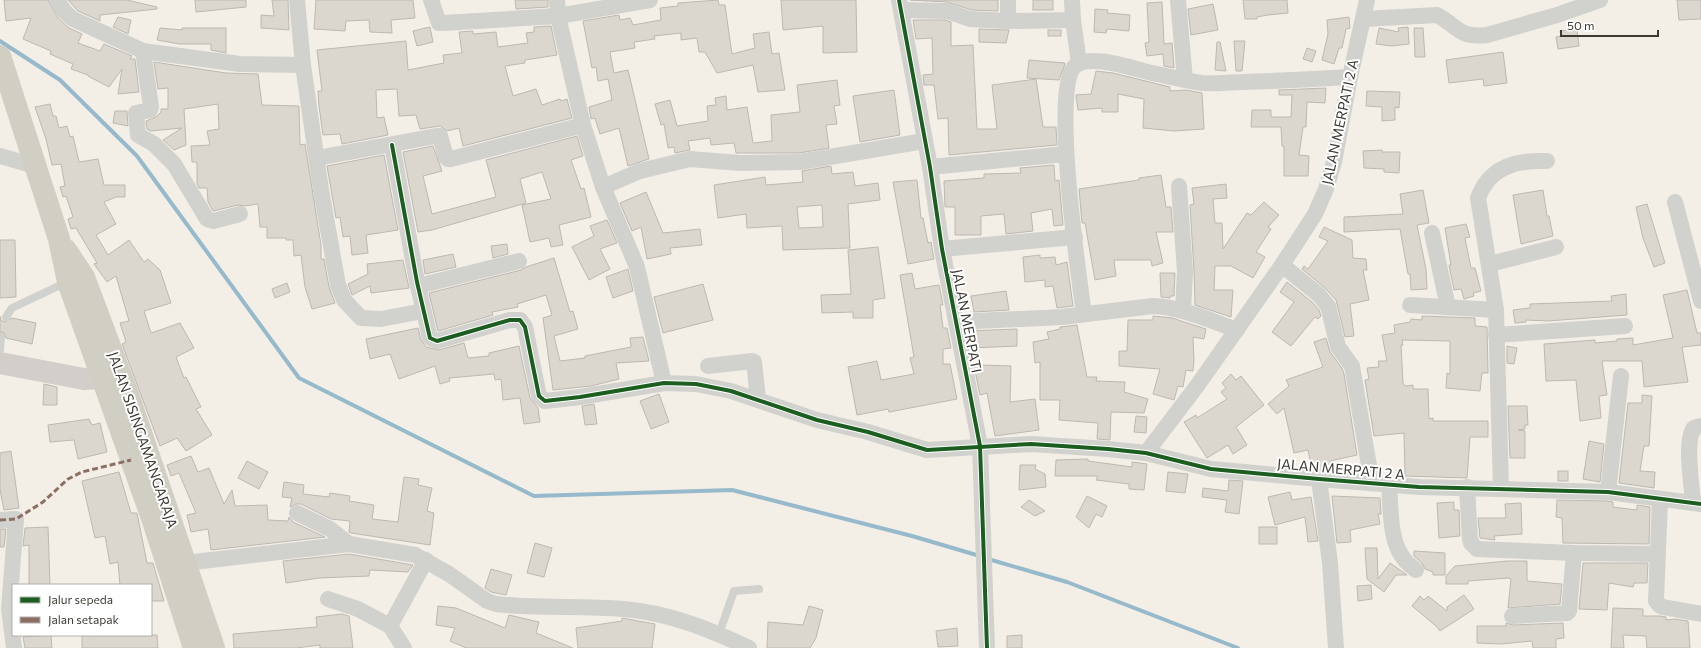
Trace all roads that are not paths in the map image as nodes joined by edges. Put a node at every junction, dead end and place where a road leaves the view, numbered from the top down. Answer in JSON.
{"nodes":[{"id":1,"x":57,"y":0,"type":"edge"},
{"id":2,"x":297,"y":0,"type":"edge"},
{"id":3,"x":431,"y":0,"type":"edge"},
{"id":4,"x":646,"y":0,"type":"edge"},
{"id":5,"x":1008,"y":0,"type":"edge"},
{"id":6,"x":1072,"y":0,"type":"edge"},
{"id":7,"x":1178,"y":0,"type":"edge"},
{"id":8,"x":1367,"y":0,"type":"edge"},
{"id":9,"x":1600,"y":0,"type":"edge"},
{"id":10,"x":900,"y":5,"type":"edge"},
{"id":11,"x":557,"y":8,"type":"edge"},
{"id":12,"x":1364,"y":19,"type":"junction"},
{"id":13,"x":1008,"y":20,"type":"junction"},
{"id":14,"x":1073,"y":20,"type":"junction"},
{"id":15,"x":143,"y":50,"type":"junction"},
{"id":16,"x":0,"y":56,"type":"edge"},
{"id":17,"x":1079,"y":63,"type":"junction"},
{"id":18,"x":303,"y":65,"type":"junction"},
{"id":19,"x":1350,"y":77,"type":"junction"},
{"id":20,"x":1185,"y":80,"type":"junction"},
{"id":21,"x":583,"y":125,"type":"junction"},
{"id":22,"x":924,"y":141,"type":"junction"},
{"id":23,"x":392,"y":145,"type":"junction"},
{"id":24,"x":1066,"y":154,"type":"junction"},
{"id":25,"x":0,"y":156,"type":"edge"},
{"id":26,"x":317,"y":158,"type":"junction"},
{"id":27,"x":1547,"y":161,"type":"dead end"},
{"id":28,"x":35,"y":166,"type":"junction"},
{"id":29,"x":930,"y":167,"type":"junction"},
{"id":30,"x":1179,"y":186,"type":"dead end"},
{"id":31,"x":603,"y":187,"type":"junction"},
{"id":32,"x":1675,"y":202,"type":"dead end"},
{"id":33,"x":240,"y":214,"type":"dead end"},
{"id":34,"x":1432,"y":233,"type":"dead end"},
{"id":35,"x":1075,"y":237,"type":"junction"},
{"id":36,"x":1556,"y":247,"type":"dead end"},
{"id":37,"x":942,"y":249,"type":"junction"},
{"id":38,"x":519,"y":261,"type":"dead end"},
{"id":39,"x":1490,"y":264,"type":"junction"},
{"id":40,"x":1282,"y":265,"type":"junction"},
{"id":41,"x":76,"y":279,"type":"junction"},
{"id":42,"x":418,"y":286,"type":"junction"},
{"id":43,"x":1701,"y":301,"type":"edge"},
{"id":44,"x":1410,"y":305,"type":"dead end"},
{"id":45,"x":1448,"y":307,"type":"junction"},
{"id":46,"x":1496,"y":310,"type":"junction"},
{"id":47,"x":423,"y":311,"type":"junction"},
{"id":48,"x":1183,"y":311,"type":"junction"},
{"id":49,"x":1084,"y":314,"type":"junction"},
{"id":50,"x":6,"y":317,"type":"dead end"},
{"id":51,"x":956,"y":322,"type":"junction"},
{"id":52,"x":1625,"y":326,"type":"dead end"},
{"id":53,"x":1236,"y":330,"type":"junction"},
{"id":54,"x":1496,"y":335,"type":"junction"},
{"id":55,"x":2,"y":337,"type":"dead end"},
{"id":56,"x":0,"y":350,"type":"edge"},
{"id":57,"x":0,"y":363,"type":"edge"},
{"id":58,"x":708,"y":366,"type":"dead end"},
{"id":59,"x":1621,"y":376,"type":"dead end"},
{"id":60,"x":102,"y":378,"type":"junction"},
{"id":61,"x":664,"y":383,"type":"junction"},
{"id":62,"x":758,"y":399,"type":"junction"},
{"id":63,"x":1701,"y":426,"type":"edge"},
{"id":64,"x":980,"y":446,"type":"junction"},
{"id":65,"x":1146,"y":452,"type":"junction"},
{"id":66,"x":1319,"y":479,"type":"junction"},
{"id":67,"x":1372,"y":483,"type":"junction"},
{"id":68,"x":1389,"y":485,"type":"junction"},
{"id":69,"x":1467,"y":487,"type":"junction"},
{"id":70,"x":1501,"y":488,"type":"junction"},
{"id":71,"x":1608,"y":492,"type":"junction"},
{"id":72,"x":1660,"y":499,"type":"junction"},
{"id":73,"x":1697,"y":503,"type":"edge"},
{"id":74,"x":297,"y":513,"type":"dead end"},
{"id":75,"x":0,"y":520,"type":"edge"},
{"id":76,"x":349,"y":544,"type":"junction"},
{"id":77,"x":1574,"y":553,"type":"junction"},
{"id":78,"x":1656,"y":554,"type":"junction"},
{"id":79,"x":426,"y":560,"type":"junction"},
{"id":80,"x":185,"y":563,"type":"junction"},
{"id":81,"x":1416,"y":570,"type":"dead end"},
{"id":82,"x":759,"y":589,"type":"dead end"},
{"id":83,"x":186,"y":596,"type":"junction"},
{"id":84,"x":328,"y":599,"type":"dead end"},
{"id":85,"x":5,"y":609,"type":"edge"},
{"id":86,"x":1701,"y":614,"type":"edge"},
{"id":87,"x":1512,"y":616,"type":"dead end"},
{"id":88,"x":390,"y":626,"type":"junction"},
{"id":89,"x":719,"y":634,"type":"junction"},
{"id":90,"x":14,"y":648,"type":"edge"},
{"id":91,"x":194,"y":648,"type":"edge"},
{"id":92,"x":214,"y":648,"type":"edge"},
{"id":93,"x":404,"y":648,"type":"edge"},
{"id":94,"x":749,"y":648,"type":"edge"},
{"id":95,"x":987,"y":648,"type":"edge"},
{"id":96,"x":1336,"y":648,"type":"edge"}],
"edges":[{"from":1,"to":15,"type":"street"},
{"from":2,"to":18,"type":"street"},
{"from":3,"to":11,"type":"street"},
{"from":4,"to":11,"type":"street"},
{"from":5,"to":13,"type":"street"},
{"from":6,"to":14,"type":"street"},
{"from":7,"to":20,"type":"street"},
{"from":8,"to":12,"type":"street","name":"JALAN MERPATI 2 A"},
{"from":9,"to":12,"type":"street"},
{"from":10,"to":13,"type":"street"},
{"from":10,"to":22,"type":"street","name":"JALAN MERPATI"},
{"from":11,"to":21,"type":"street"},
{"from":12,"to":19,"type":"street","name":"JALAN MERPATI 2 A"},
{"from":13,"to":14,"type":"street"},
{"from":14,"to":17,"type":"street"},
{"from":15,"to":18,"type":"street"},
{"from":15,"to":33,"type":"street"},
{"from":16,"to":28,"type":"main road","name":"JALAN SISINGAMANGARAJA"},
{"from":17,"to":20,"type":"street"},
{"from":17,"to":24,"type":"street"},
{"from":18,"to":26,"type":"street"},
{"from":19,"to":20,"type":"street"},
{"from":19,"to":40,"type":"street","name":"JALAN MERPATI 2 A"},
{"from":21,"to":23,"type":"street"},
{"from":21,"to":31,"type":"street"},
{"from":22,"to":29,"type":"street","name":"JALAN MERPATI"},
{"from":22,"to":31,"type":"street"},
{"from":23,"to":26,"type":"street"},
{"from":23,"to":42,"type":"street"},
{"from":24,"to":29,"type":"street"},
{"from":24,"to":35,"type":"street"},
{"from":25,"to":28,"type":"street"},
{"from":26,"to":47,"type":"street"},
{"from":27,"to":39,"type":"street"},
{"from":28,"to":41,"type":"main road","name":"JALAN SISINGAMANGARAJA"},
{"from":29,"to":37,"type":"street","name":"JALAN MERPATI"},
{"from":30,"to":48,"type":"street"},
{"from":31,"to":61,"type":"street"},
{"from":32,"to":43,"type":"street"},
{"from":34,"to":45,"type":"street"},
{"from":35,"to":37,"type":"street"},
{"from":35,"to":49,"type":"street"},
{"from":36,"to":39,"type":"street"},
{"from":37,"to":51,"type":"street","name":"JALAN MERPATI"},
{"from":38,"to":42,"type":"street"},
{"from":39,"to":46,"type":"street"},
{"from":40,"to":53,"type":"street","name":"JALAN MERPATI 2 A"},
{"from":40,"to":67,"type":"street"},
{"from":41,"to":50,"type":"lane"},
{"from":41,"to":60,"type":"main road","name":"JALAN SISINGAMANGARAJA"},
{"from":41,"to":80,"type":"main road","name":"JALAN SISINGAMANGARAJA"},
{"from":42,"to":47,"type":"street"},
{"from":44,"to":45,"type":"street"},
{"from":45,"to":46,"type":"street"},
{"from":46,"to":54,"type":"street"},
{"from":47,"to":61,"type":"street","name":"JALAN MERPATI 2 A"},
{"from":48,"to":49,"type":"street"},
{"from":48,"to":53,"type":"street"},
{"from":49,"to":51,"type":"street"},
{"from":51,"to":64,"type":"street","name":"JALAN MERPATI"},
{"from":52,"to":54,"type":"street"},
{"from":53,"to":65,"type":"street","name":"JALAN MERPATI 2 A"},
{"from":54,"to":70,"type":"street"},
{"from":55,"to":56,"type":"lane"},
{"from":57,"to":60,"type":"street"},
{"from":58,"to":62,"type":"street"},
{"from":59,"to":71,"type":"street"},
{"from":60,"to":83,"type":"main road","name":"JALAN SISINGAMANGARAJA"},
{"from":61,"to":62,"type":"street","name":"JALAN MERPATI 2 A"},
{"from":62,"to":64,"type":"street","name":"JALAN MERPATI 2 A"},
{"from":63,"to":73,"type":"street"},
{"from":64,"to":65,"type":"street","name":"JALAN MERPATI 2 A"},
{"from":64,"to":95,"type":"street","name":"JALAN MERPATI"},
{"from":65,"to":66,"type":"street","name":"JALAN MERPATI 2 A"},
{"from":66,"to":67,"type":"street","name":"JALAN MERPATI 2 A"},
{"from":66,"to":96,"type":"street"},
{"from":67,"to":68,"type":"street","name":"JALAN MERPATI 2 A"},
{"from":68,"to":69,"type":"street","name":"JALAN MERPATI 2 A"},
{"from":68,"to":81,"type":"street"},
{"from":69,"to":70,"type":"street","name":"JALAN MERPATI 2 A"},
{"from":69,"to":77,"type":"street"},
{"from":70,"to":71,"type":"street","name":"JALAN MERPATI 2 A"},
{"from":71,"to":72,"type":"street","name":"JALAN MERPATI 2 A"},
{"from":72,"to":73,"type":"street","name":"JALAN MERPATI 2 A"},
{"from":72,"to":78,"type":"street"},
{"from":74,"to":76,"type":"street"},
{"from":75,"to":85,"type":"street"},
{"from":76,"to":79,"type":"street"},
{"from":76,"to":80,"type":"street"},
{"from":77,"to":78,"type":"street"},
{"from":77,"to":87,"type":"street"},
{"from":78,"to":86,"type":"street"},
{"from":79,"to":88,"type":"street"},
{"from":79,"to":89,"type":"street"},
{"from":80,"to":83,"type":"main road","name":"JALAN SISINGAMANGARAJA"},
{"from":82,"to":89,"type":"lane"},
{"from":83,"to":91,"type":"main road","name":"JALAN SISINGAMANGARAJA"},
{"from":83,"to":92,"type":"main road","name":"JALAN SISINGAMANGARAJA"},
{"from":84,"to":88,"type":"street"},
{"from":85,"to":90,"type":"street"},
{"from":88,"to":93,"type":"street"},
{"from":89,"to":94,"type":"street"}]}
